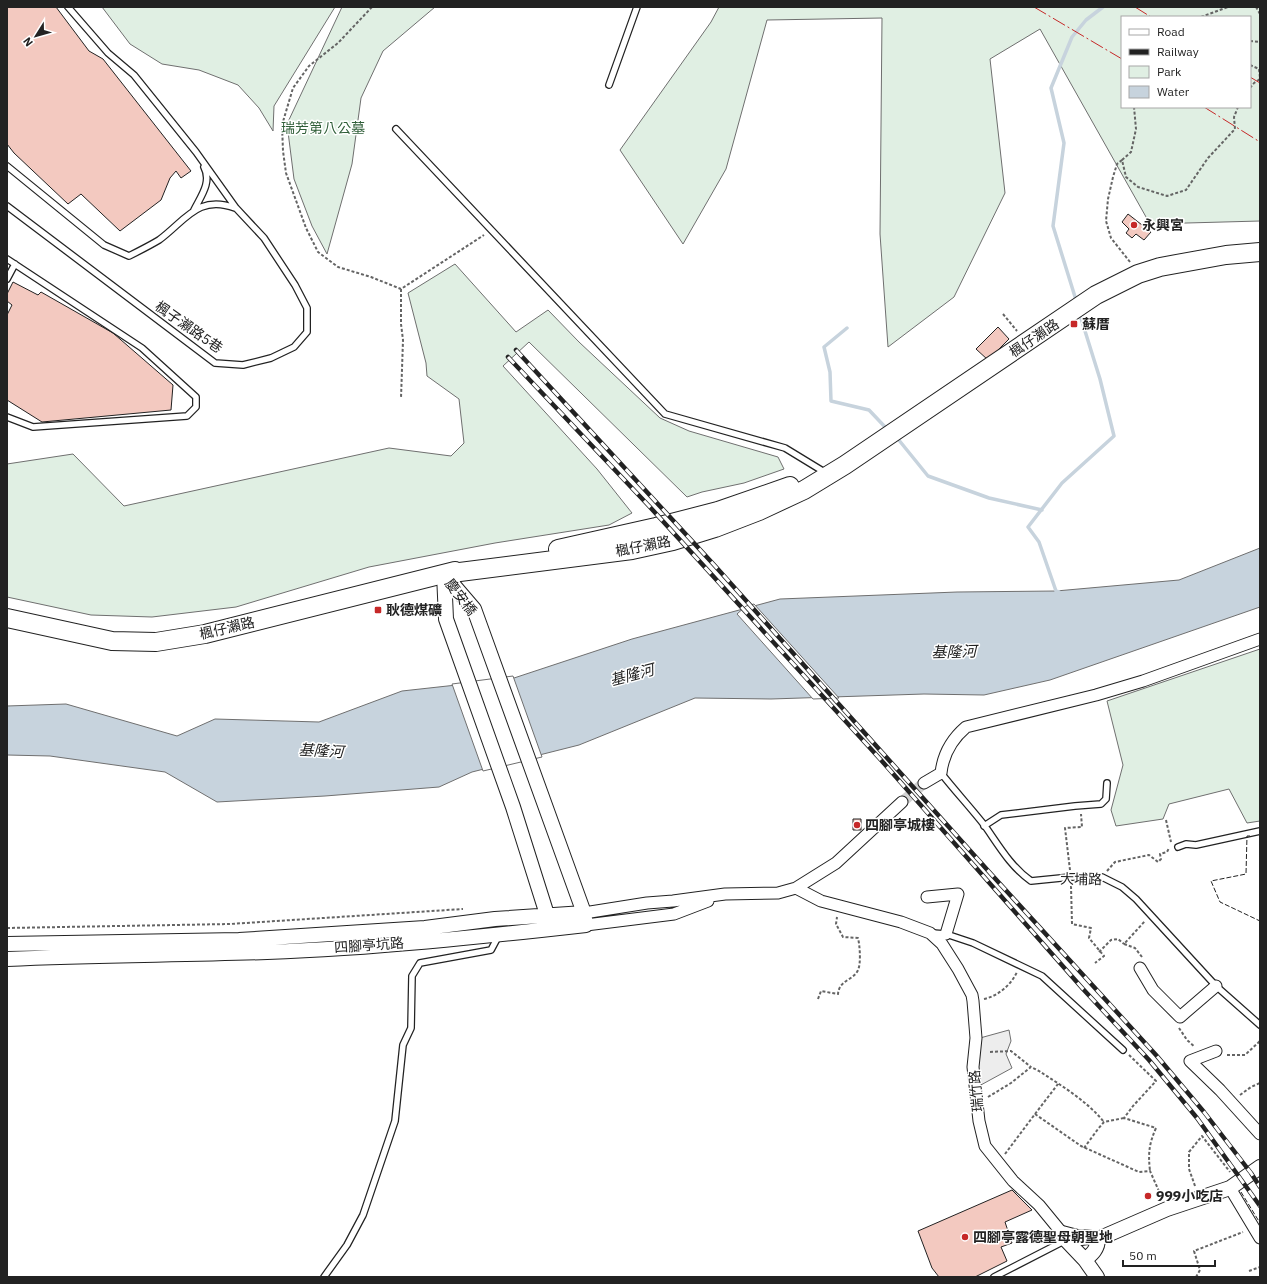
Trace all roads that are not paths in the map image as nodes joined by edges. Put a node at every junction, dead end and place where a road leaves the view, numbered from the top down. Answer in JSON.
{"nodes":[{"id":1,"x":68,"y":7,"type":"edge"},
{"id":2,"x":637,"y":7,"type":"edge"},
{"id":3,"x":609,"y":85,"type":"dead end"},
{"id":4,"x":396,"y":129,"type":"dead end"},
{"id":5,"x":196,"y":152,"type":"junction"},
{"id":6,"x":7,"y":166,"type":"edge"},
{"id":7,"x":7,"y":206,"type":"edge"},
{"id":8,"x":236,"y":208,"type":"junction"},
{"id":9,"x":194,"y":210,"type":"junction"},
{"id":10,"x":1260,"y":252,"type":"edge"},
{"id":11,"x":7,"y":259,"type":"edge"},
{"id":12,"x":15,"y":264,"type":"junction"},
{"id":13,"x":7,"y":279,"type":"edge"},
{"id":14,"x":7,"y":417,"type":"edge"},
{"id":15,"x":829,"y":475,"type":"junction"},
{"id":16,"x":444,"y":574,"type":"junction"},
{"id":17,"x":7,"y":618,"type":"edge"},
{"id":18,"x":1260,"y":639,"type":"edge"},
{"id":19,"x":941,"y":774,"type":"junction"},
{"id":20,"x":924,"y":783,"type":"tunnel mouth"},
{"id":21,"x":1106,"y":783,"type":"dead end"},
{"id":22,"x":902,"y":802,"type":"tunnel mouth"},
{"id":23,"x":984,"y":826,"type":"junction"},
{"id":24,"x":1260,"y":831,"type":"edge"},
{"id":25,"x":1178,"y":847,"type":"dead end"},
{"id":26,"x":796,"y":888,"type":"junction"},
{"id":27,"x":927,"y":897,"type":"dead end"},
{"id":28,"x":585,"y":919,"type":"junction"},
{"id":29,"x":549,"y":923,"type":"junction"},
{"id":30,"x":930,"y":933,"type":"junction"},
{"id":31,"x":946,"y":934,"type":"junction"},
{"id":32,"x":500,"y":935,"type":"junction"},
{"id":33,"x":7,"y":944,"type":"edge"},
{"id":34,"x":7,"y":959,"type":"edge"},
{"id":35,"x":1140,"y":968,"type":"road end"},
{"id":36,"x":1216,"y":986,"type":"junction"},
{"id":37,"x":1260,"y":1025,"type":"edge"},
{"id":38,"x":1123,"y":1050,"type":"road end"},
{"id":39,"x":1216,"y":1051,"type":"road end"},
{"id":40,"x":1260,"y":1134,"type":"edge"},
{"id":41,"x":1260,"y":1167,"type":"edge"},
{"id":42,"x":1236,"y":1183,"type":"junction"},
{"id":43,"x":1064,"y":1237,"type":"junction"},
{"id":44,"x":1260,"y":1238,"type":"edge"},
{"id":45,"x":1098,"y":1239,"type":"junction"},
{"id":46,"x":1085,"y":1260,"type":"junction"},
{"id":47,"x":324,"y":1277,"type":"edge"},
{"id":48,"x":994,"y":1277,"type":"edge"},
{"id":49,"x":1097,"y":1277,"type":"edge"}],
"edges":[{"from":1,"to":5,"type":"lane"},
{"from":2,"to":3,"type":"lane"},
{"from":4,"to":15,"type":"lane"},
{"from":5,"to":8,"type":"lane","name":"楓子瀨路5巷"},
{"from":5,"to":9,"type":"lane"},
{"from":6,"to":9,"type":"lane"},
{"from":7,"to":8,"type":"lane","name":"楓子瀨路5巷"},
{"from":8,"to":9,"type":"lane"},
{"from":10,"to":15,"type":"main road","name":"楓仔瀨路"},
{"from":11,"to":12,"type":"lane"},
{"from":12,"to":13,"type":"lane"},
{"from":12,"to":14,"type":"lane"},
{"from":15,"to":16,"type":"main road","name":"楓仔瀨路"},
{"from":16,"to":17,"type":"main road","name":"楓仔瀨路"},
{"from":16,"to":28,"type":"street","name":"慶安橋"},
{"from":16,"to":29,"type":"street","name":"慶安橋"},
{"from":18,"to":19,"type":"street"},
{"from":19,"to":20,"type":"street"},
{"from":19,"to":23,"type":"lane","name":"大埔路"},
{"from":21,"to":23,"type":"lane"},
{"from":22,"to":26,"type":"street"},
{"from":23,"to":36,"type":"lane","name":"大埔路"},
{"from":24,"to":25,"type":"lane"},
{"from":26,"to":28,"type":"street","name":"四腳亭坑路"},
{"from":26,"to":30,"type":"street","name":"瑞竹路"},
{"from":27,"to":31,"type":"street"},
{"from":28,"to":29,"type":"street","name":"四腳亭坑路"},
{"from":29,"to":32,"type":"street","name":"四腳亭坑路"},
{"from":29,"to":33,"type":"street","name":"四腳亭坑路"},
{"from":30,"to":31,"type":"lane","name":"瑞竹路"},
{"from":30,"to":43,"type":"street","name":"瑞竹路"},
{"from":31,"to":38,"type":"lane","name":"瑞竹路"},
{"from":32,"to":34,"type":"street","name":"四腳亭坑路"},
{"from":32,"to":47,"type":"lane"},
{"from":35,"to":36,"type":"street"},
{"from":36,"to":37,"type":"lane","name":"大埔路"},
{"from":39,"to":40,"type":"street"},
{"from":41,"to":42,"type":"street"},
{"from":42,"to":44,"type":"street"},
{"from":42,"to":45,"type":"street"},
{"from":43,"to":45,"type":"street"},
{"from":43,"to":46,"type":"street","name":"瑞竹路"},
{"from":43,"to":48,"type":"lane"},
{"from":45,"to":46,"type":"street"},
{"from":46,"to":49,"type":"street","name":"瑞竹路"}]}
